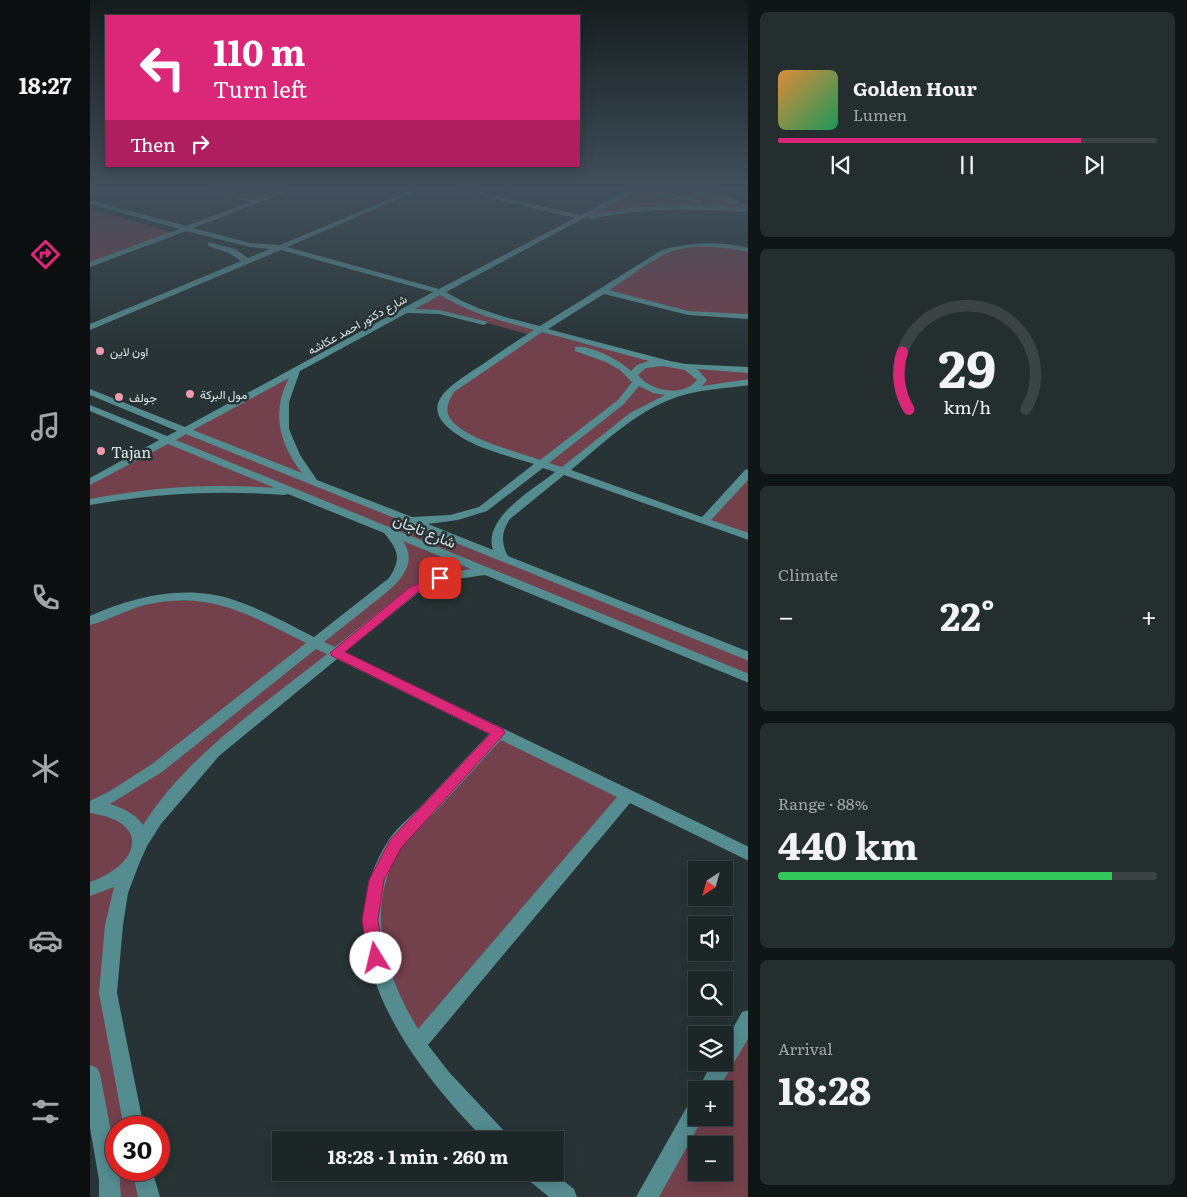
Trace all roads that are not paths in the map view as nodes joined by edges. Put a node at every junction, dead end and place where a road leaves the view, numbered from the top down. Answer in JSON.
{"nodes":[{"id":1,"x":145,"y":244,"type":"edge"},
{"id":2,"x":211,"y":244,"type":"edge"},
{"id":3,"x":252,"y":244,"type":"edge"},
{"id":4,"x":288,"y":244,"type":"edge"},
{"id":5,"x":531,"y":244,"type":"edge"},
{"id":6,"x":280,"y":247,"type":"junction"},
{"id":7,"x":748,"y":250,"type":"edge"},
{"id":8,"x":247,"y":261,"type":"junction"},
{"id":9,"x":90,"y":264,"type":"edge"},
{"id":10,"x":602,"y":291,"type":"junction"},
{"id":11,"x":441,"y":292,"type":"junction"},
{"id":12,"x":405,"y":312,"type":"junction"},
{"id":13,"x":119,"y":315,"type":"junction"},
{"id":14,"x":748,"y":317,"type":"edge"},
{"id":15,"x":90,"y":320,"type":"edge"},
{"id":16,"x":90,"y":327,"type":"edge"},
{"id":17,"x":541,"y":329,"type":"junction"},
{"id":18,"x":532,"y":335,"type":"junction"},
{"id":19,"x":668,"y":363,"type":"junction"},
{"id":20,"x":679,"y":365,"type":"junction"},
{"id":21,"x":748,"y":370,"type":"edge"},
{"id":22,"x":297,"y":371,"type":"junction"},
{"id":23,"x":636,"y":381,"type":"junction"},
{"id":24,"x":748,"y":382,"type":"edge"},
{"id":25,"x":687,"y":391,"type":"junction"},
{"id":26,"x":90,"y":392,"type":"edge"},
{"id":27,"x":90,"y":408,"type":"edge"},
{"id":28,"x":187,"y":431,"type":"junction"},
{"id":29,"x":169,"y":440,"type":"junction"},
{"id":30,"x":541,"y":464,"type":"junction"},
{"id":31,"x":563,"y":471,"type":"junction"},
{"id":32,"x":748,"y":472,"type":"edge"},
{"id":33,"x":90,"y":482,"type":"edge"},
{"id":34,"x":315,"y":482,"type":"junction"},
{"id":35,"x":297,"y":493,"type":"junction"},
{"id":36,"x":344,"y":494,"type":"junction"},
{"id":37,"x":90,"y":502,"type":"edge"},
{"id":38,"x":327,"y":506,"type":"junction"},
{"id":39,"x":406,"y":519,"type":"junction"},
{"id":40,"x":704,"y":521,"type":"junction"},
{"id":41,"x":388,"y":531,"type":"junction"},
{"id":42,"x":748,"y":537,"type":"edge"},
{"id":43,"x":504,"y":558,"type":"junction"},
{"id":44,"x":487,"y":572,"type":"junction"},
{"id":45,"x":90,"y":621,"type":"edge"},
{"id":46,"x":315,"y":643,"type":"junction"},
{"id":47,"x":336,"y":653,"type":"junction"},
{"id":48,"x":748,"y":657,"type":"edge"},
{"id":49,"x":748,"y":679,"type":"edge"},
{"id":50,"x":498,"y":733,"type":"junction"},
{"id":51,"x":627,"y":796,"type":"junction"},
{"id":52,"x":90,"y":808,"type":"edge"},
{"id":53,"x":140,"y":844,"type":"junction"},
{"id":54,"x":748,"y":855,"type":"edge"},
{"id":55,"x":131,"y":864,"type":"junction"},
{"id":56,"x":90,"y":889,"type":"edge"},
{"id":57,"x":748,"y":1018,"type":"edge"},
{"id":58,"x":417,"y":1044,"type":"junction"},
{"id":59,"x":733,"y":1044,"type":"edge"},
{"id":60,"x":90,"y":1074,"type":"edge"},
{"id":61,"x":132,"y":1116,"type":"edge"},
{"id":62,"x":688,"y":1124,"type":"edge"},
{"id":63,"x":490,"y":1131,"type":"edge"},
{"id":64,"x":145,"y":1181,"type":"edge"},
{"id":65,"x":546,"y":1181,"type":"edge"},
{"id":66,"x":110,"y":1197,"type":"edge"},
{"id":67,"x":149,"y":1197,"type":"edge"},
{"id":68,"x":566,"y":1197,"type":"edge"},
{"id":69,"x":648,"y":1197,"type":"edge"}],
"edges":[{"from":1,"to":9,"type":"street"},
{"from":2,"to":8,"type":"street"},
{"from":3,"to":6,"type":"street"},
{"from":4,"to":6,"type":"street"},
{"from":5,"to":11,"type":"street","name":"شارع دكتور احمد عكاشه"},
{"from":6,"to":8,"type":"street"},
{"from":6,"to":11,"type":"street"},
{"from":7,"to":10,"type":"street"},
{"from":8,"to":13,"type":"street"},
{"from":10,"to":14,"type":"street"},
{"from":10,"to":17,"type":"street"},
{"from":11,"to":12,"type":"street","name":"شارع دكتور احمد عكاشه"},
{"from":11,"to":17,"type":"street"},
{"from":12,"to":18,"type":"street"},
{"from":12,"to":22,"type":"street","name":"شارع دكتور احمد عكاشه"},
{"from":13,"to":15,"type":"street"},
{"from":13,"to":16,"type":"street"},
{"from":17,"to":18,"type":"street"},
{"from":17,"to":19,"type":"street"},
{"from":18,"to":23,"type":"street"},
{"from":18,"to":30,"type":"street"},
{"from":19,"to":20,"type":"street"},
{"from":19,"to":23,"type":"street"},
{"from":20,"to":21,"type":"street"},
{"from":20,"to":25,"type":"street"},
{"from":22,"to":28,"type":"street","name":"شارع دكتور احمد عكاشه"},
{"from":22,"to":34,"type":"street"},
{"from":23,"to":25,"type":"street"},
{"from":23,"to":30,"type":"street"},
{"from":24,"to":25,"type":"street"},
{"from":25,"to":31,"type":"street"},
{"from":26,"to":28,"type":"street","name":"شارع تاجان"},
{"from":27,"to":29,"type":"street","name":"شارع تاجان"},
{"from":28,"to":29,"type":"street","name":"شارع دكتور احمد عكاشه"},
{"from":28,"to":34,"type":"street","name":"شارع تاجان"},
{"from":29,"to":33,"type":"street","name":"شارع دكتور احمد عكاشه"},
{"from":29,"to":35,"type":"street","name":"شارع تاجان"},
{"from":30,"to":31,"type":"street"},
{"from":30,"to":39,"type":"street"},
{"from":31,"to":40,"type":"street"},
{"from":31,"to":43,"type":"street"},
{"from":32,"to":40,"type":"street"},
{"from":34,"to":36,"type":"street","name":"شارع تاجان"},
{"from":35,"to":37,"type":"street"},
{"from":35,"to":38,"type":"street","name":"شارع تاجان"},
{"from":36,"to":38,"type":"street"},
{"from":36,"to":39,"type":"street","name":"شارع تاجان"},
{"from":38,"to":41,"type":"street","name":"شارع تاجان"},
{"from":39,"to":43,"type":"street","name":"شارع تاجان"},
{"from":40,"to":42,"type":"street"},
{"from":41,"to":44,"type":"street","name":"شارع تاجان"},
{"from":41,"to":46,"type":"street"},
{"from":43,"to":48,"type":"street","name":"شارع تاجان"},
{"from":44,"to":47,"type":"street"},
{"from":44,"to":49,"type":"street","name":"شارع تاجان"},
{"from":45,"to":46,"type":"street"},
{"from":46,"to":47,"type":"street"},
{"from":46,"to":52,"type":"street"},
{"from":47,"to":50,"type":"street"},
{"from":47,"to":53,"type":"street"},
{"from":50,"to":51,"type":"street"},
{"from":50,"to":58,"type":"street"},
{"from":51,"to":54,"type":"street"},
{"from":51,"to":58,"type":"street"},
{"from":52,"to":53,"type":"street"},
{"from":53,"to":55,"type":"street"},
{"from":55,"to":56,"type":"street"},
{"from":55,"to":61,"type":"street"},
{"from":57,"to":59,"type":"street"},
{"from":58,"to":63,"type":"street"},
{"from":60,"to":66,"type":"street"},
{"from":62,"to":69,"type":"street"},
{"from":64,"to":67,"type":"street"},
{"from":65,"to":68,"type":"street"}]}
